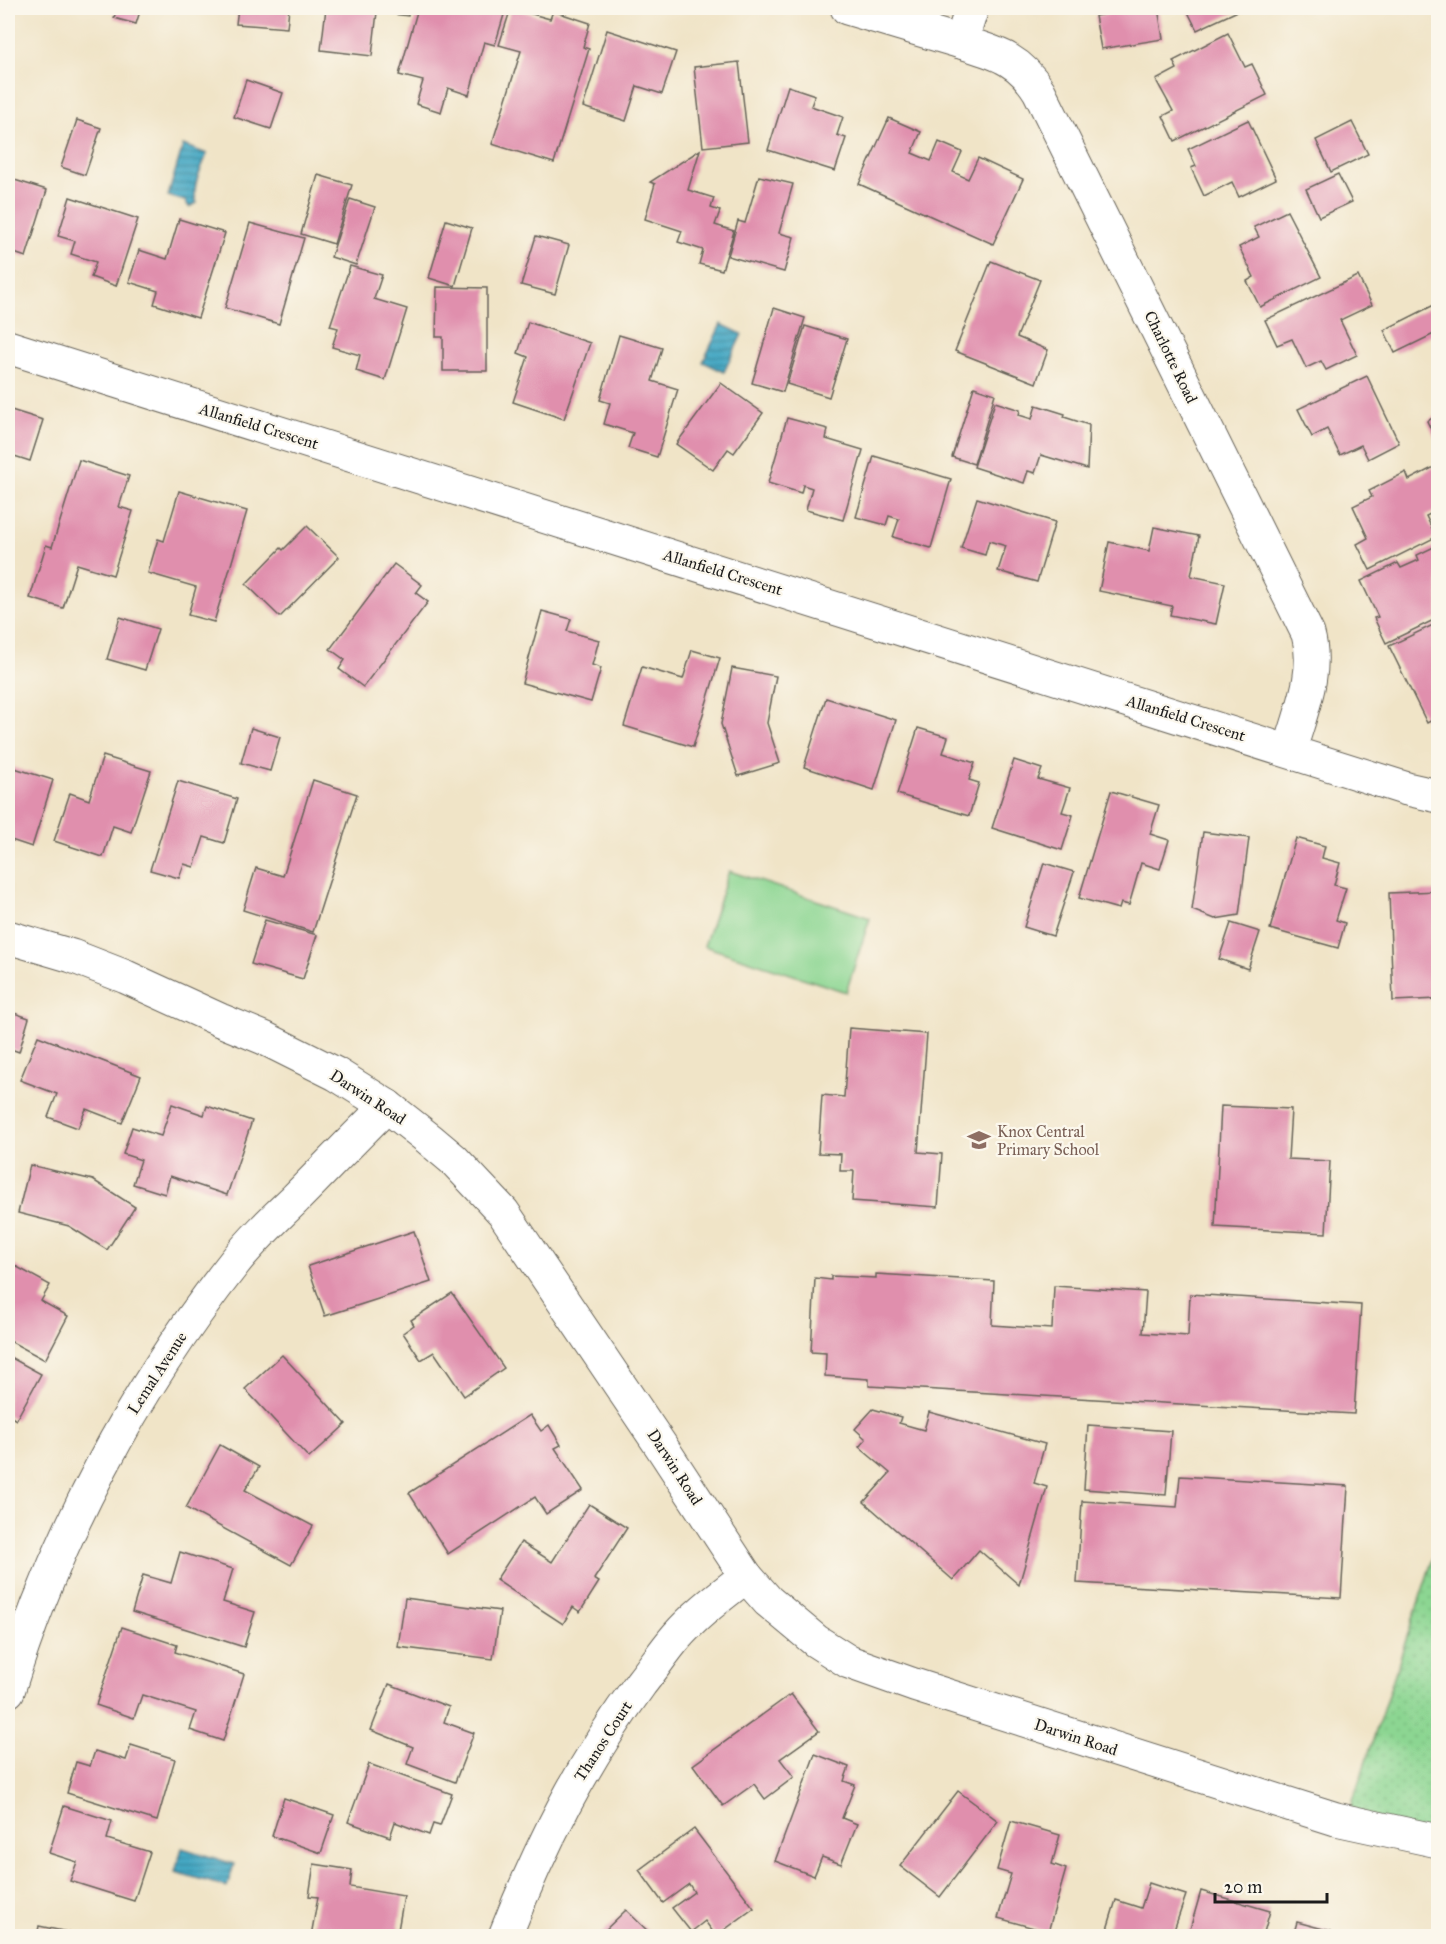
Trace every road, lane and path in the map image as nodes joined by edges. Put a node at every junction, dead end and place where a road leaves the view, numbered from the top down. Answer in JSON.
{"nodes":[{"id":1,"x":847,"y":8,"type":"edge"},
{"id":2,"x":972,"y":8,"type":"edge"},
{"id":3,"x":961,"y":42,"type":"junction"},
{"id":4,"x":8,"y":347,"type":"edge"},
{"id":5,"x":1290,"y":750,"type":"junction"},
{"id":6,"x":1438,"y":796,"type":"edge"},
{"id":7,"x":8,"y":937,"type":"edge"},
{"id":8,"x":387,"y":1106,"type":"junction"},
{"id":9,"x":746,"y":1576,"type":"junction"},
{"id":10,"x":15,"y":1640,"type":"edge"},
{"id":11,"x":8,"y":1691,"type":"edge"},
{"id":12,"x":1438,"y":1841,"type":"edge"},
{"id":13,"x":505,"y":1936,"type":"edge"}],
"edges":[{"from":1,"to":3,"type":"street","name":"Charlotte Road"},
{"from":2,"to":3,"type":"street"},
{"from":3,"to":5,"type":"street","name":"Charlotte Road"},
{"from":4,"to":5,"type":"street","name":"Allanfield Crescent"},
{"from":5,"to":6,"type":"street","name":"Allanfield Crescent"},
{"from":7,"to":8,"type":"street","name":"Darwin Road"},
{"from":8,"to":9,"type":"street","name":"Darwin Road"},
{"from":8,"to":10,"type":"street","name":"Lemal Avenue"},
{"from":9,"to":12,"type":"street","name":"Darwin Road"},
{"from":9,"to":13,"type":"street","name":"Thanos Court"},
{"from":10,"to":11,"type":"street","name":"Lemal Avenue"}]}
